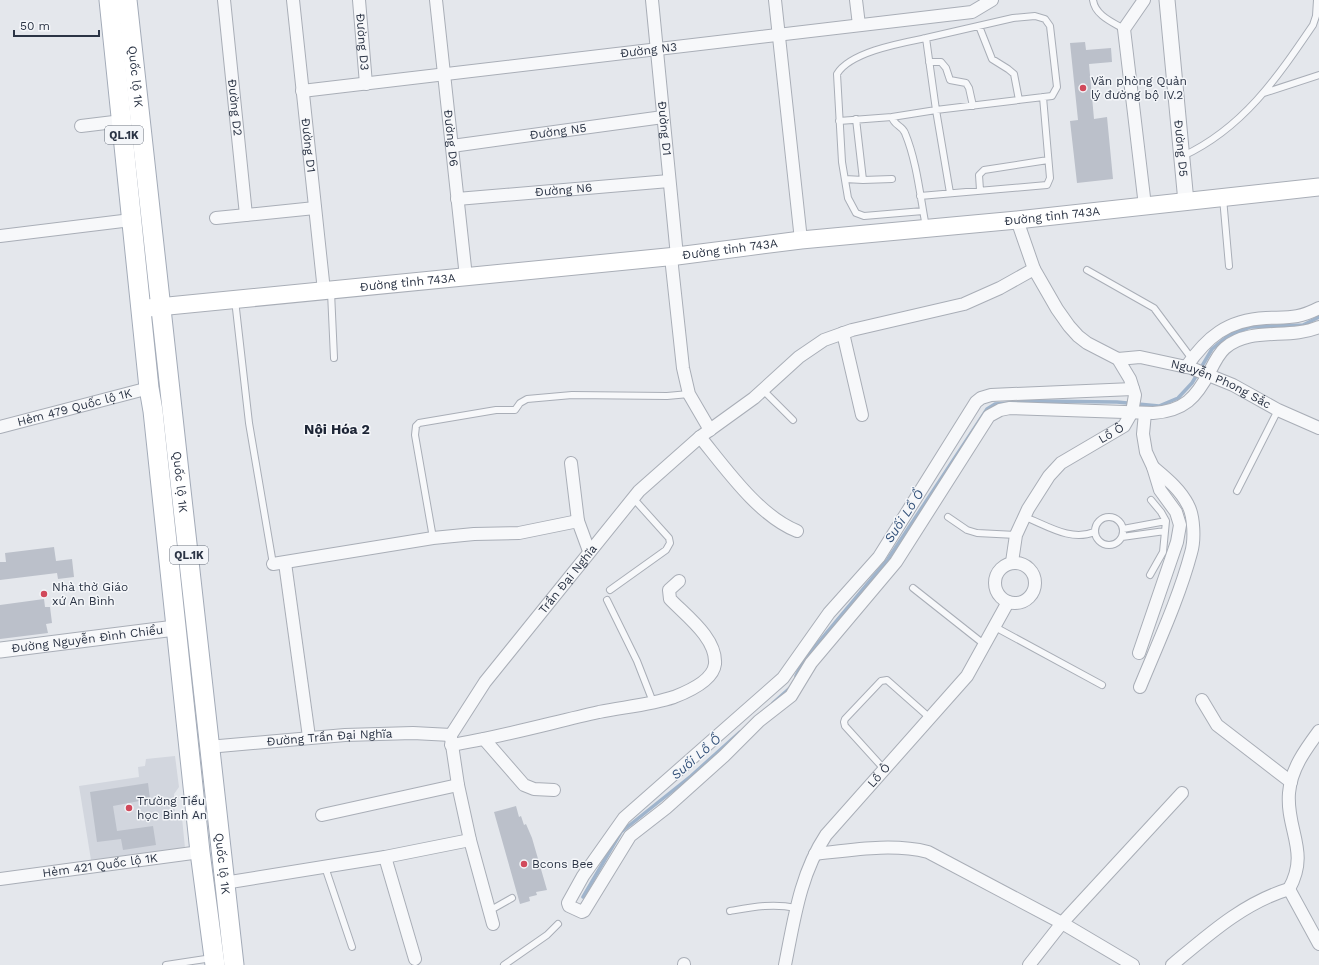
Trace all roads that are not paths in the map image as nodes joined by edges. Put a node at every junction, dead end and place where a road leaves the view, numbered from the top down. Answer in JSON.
{"nodes":[{"id":1,"x":109,"y":0,"type":"edge"},
{"id":2,"x":127,"y":0,"type":"edge"},
{"id":3,"x":224,"y":0,"type":"edge"},
{"id":4,"x":293,"y":0,"type":"edge"},
{"id":5,"x":359,"y":0,"type":"edge"},
{"id":6,"x":436,"y":0,"type":"edge"},
{"id":7,"x":652,"y":0,"type":"edge"},
{"id":8,"x":775,"y":0,"type":"edge"},
{"id":9,"x":856,"y":0,"type":"edge"},
{"id":10,"x":992,"y":0,"type":"edge"},
{"id":11,"x":1093,"y":0,"type":"edge"},
{"id":12,"x":1144,"y":0,"type":"edge"},
{"id":13,"x":1167,"y":0,"type":"edge"},
{"id":14,"x":1317,"y":0,"type":"edge"},
{"id":15,"x":859,"y":26,"type":"junction"},
{"id":16,"x":979,"y":26,"type":"junction"},
{"id":17,"x":1124,"y":29,"type":"junction"},
{"id":18,"x":779,"y":35,"type":"junction"},
{"id":19,"x":926,"y":38,"type":"junction"},
{"id":20,"x":657,"y":50,"type":"junction"},
{"id":21,"x":929,"y":62,"type":"junction"},
{"id":22,"x":444,"y":75,"type":"junction"},
{"id":23,"x":1319,"y":75,"type":"edge"},
{"id":24,"x":366,"y":84,"type":"junction"},
{"id":25,"x":302,"y":91,"type":"junction"},
{"id":26,"x":1264,"y":93,"type":"junction"},
{"id":27,"x":1043,"y":97,"type":"junction"},
{"id":28,"x":1019,"y":100,"type":"junction"},
{"id":29,"x":972,"y":106,"type":"junction"},
{"id":30,"x":936,"y":110,"type":"junction"},
{"id":31,"x":663,"y":117,"type":"junction"},
{"id":32,"x":892,"y":117,"type":"junction"},
{"id":33,"x":856,"y":119,"type":"junction"},
{"id":34,"x":122,"y":121,"type":"junction"},
{"id":35,"x":839,"y":121,"type":"junction"},
{"id":36,"x":81,"y":126,"type":"dead end"},
{"id":37,"x":452,"y":146,"type":"junction"},
{"id":38,"x":1182,"y":157,"type":"junction"},
{"id":39,"x":1048,"y":160,"type":"junction"},
{"id":40,"x":892,"y":179,"type":"dead end"},
{"id":41,"x":845,"y":180,"type":"junction"},
{"id":42,"x":863,"y":180,"type":"junction"},
{"id":43,"x":670,"y":181,"type":"junction"},
{"id":44,"x":1319,"y":187,"type":"edge"},
{"id":45,"x":980,"y":190,"type":"junction"},
{"id":46,"x":950,"y":193,"type":"junction"},
{"id":47,"x":920,"y":196,"type":"junction"},
{"id":48,"x":1222,"y":198,"type":"junction"},
{"id":49,"x":457,"y":200,"type":"junction"},
{"id":50,"x":1186,"y":202,"type":"junction"},
{"id":51,"x":1146,"y":206,"type":"junction"},
{"id":52,"x":315,"y":208,"type":"junction"},
{"id":53,"x":923,"y":211,"type":"junction"},
{"id":54,"x":246,"y":215,"type":"junction"},
{"id":55,"x":216,"y":218,"type":"dead end"},
{"id":56,"x":131,"y":220,"type":"junction"},
{"id":57,"x":1017,"y":220,"type":"junction"},
{"id":58,"x":926,"y":229,"type":"junction"},
{"id":59,"x":0,"y":236,"type":"edge"},
{"id":60,"x":801,"y":240,"type":"junction"},
{"id":61,"x":674,"y":257,"type":"junction"},
{"id":62,"x":1229,"y":266,"type":"dead end"},
{"id":63,"x":1034,"y":269,"type":"junction"},
{"id":64,"x":1087,"y":270,"type":"dead end"},
{"id":65,"x":466,"y":277,"type":"junction"},
{"id":66,"x":327,"y":291,"type":"junction"},
{"id":67,"x":235,"y":300,"type":"junction"},
{"id":68,"x":162,"y":307,"type":"junction"},
{"id":69,"x":142,"y":308,"type":"junction"},
{"id":70,"x":1319,"y":308,"type":"edge"},
{"id":71,"x":1265,"y":325,"type":"junction"},
{"id":72,"x":1319,"y":327,"type":"edge"},
{"id":73,"x":843,"y":333,"type":"junction"},
{"id":74,"x":334,"y":358,"type":"dead end"},
{"id":75,"x":1118,"y":359,"type":"junction"},
{"id":76,"x":1196,"y":368,"type":"junction"},
{"id":77,"x":149,"y":388,"type":"junction"},
{"id":78,"x":763,"y":390,"type":"junction"},
{"id":79,"x":689,"y":394,"type":"junction"},
{"id":80,"x":1133,"y":400,"type":"junction"},
{"id":81,"x":1278,"y":410,"type":"junction"},
{"id":82,"x":1145,"y":413,"type":"junction"},
{"id":83,"x":862,"y":415,"type":"dead end"},
{"id":84,"x":793,"y":420,"type":"dead end"},
{"id":85,"x":0,"y":427,"type":"edge"},
{"id":86,"x":1319,"y":428,"type":"edge"},
{"id":87,"x":705,"y":434,"type":"junction"},
{"id":88,"x":571,"y":463,"type":"dead end"},
{"id":89,"x":1153,"y":467,"type":"junction"},
{"id":90,"x":1237,"y":491,"type":"dead end"},
{"id":91,"x":633,"y":498,"type":"junction"},
{"id":92,"x":1151,"y":500,"type":"dead end"},
{"id":93,"x":1025,"y":516,"type":"junction"},
{"id":94,"x":948,"y":517,"type":"dead end"},
{"id":95,"x":578,"y":521,"type":"junction"},
{"id":96,"x":1166,"y":521,"type":"junction"},
{"id":97,"x":1123,"y":529,"type":"junction"},
{"id":98,"x":797,"y":531,"type":"dead end"},
{"id":99,"x":1165,"y":531,"type":"junction"},
{"id":100,"x":1094,"y":532,"type":"junction"},
{"id":101,"x":1016,"y":535,"type":"junction"},
{"id":102,"x":1122,"y":537,"type":"junction"},
{"id":103,"x":433,"y":538,"type":"junction"},
{"id":104,"x":589,"y":551,"type":"junction"},
{"id":105,"x":1012,"y":562,"type":"junction"},
{"id":106,"x":279,"y":563,"type":"junction"},
{"id":107,"x":1150,"y":575,"type":"dead end"},
{"id":108,"x":679,"y":581,"type":"dead end"},
{"id":109,"x":914,"y":588,"type":"dead end"},
{"id":110,"x":610,"y":590,"type":"dead end"},
{"id":111,"x":607,"y":600,"type":"dead end"},
{"id":112,"x":1008,"y":602,"type":"junction"},
{"id":113,"x":196,"y":626,"type":"junction"},
{"id":114,"x":995,"y":627,"type":"junction"},
{"id":115,"x":175,"y":628,"type":"junction"},
{"id":116,"x":985,"y":645,"type":"junction"},
{"id":117,"x":0,"y":650,"type":"edge"},
{"id":118,"x":1139,"y":653,"type":"dead end"},
{"id":119,"x":1102,"y":685,"type":"dead end"},
{"id":120,"x":1140,"y":687,"type":"dead end"},
{"id":121,"x":1202,"y":700,"type":"dead end"},
{"id":122,"x":653,"y":702,"type":"junction"},
{"id":123,"x":930,"y":719,"type":"junction"},
{"id":124,"x":1319,"y":731,"type":"edge"},
{"id":125,"x":309,"y":737,"type":"junction"},
{"id":126,"x":451,"y":740,"type":"junction"},
{"id":127,"x":484,"y":740,"type":"junction"},
{"id":128,"x":722,"y":745,"type":"junction"},
{"id":129,"x":208,"y":747,"type":"junction"},
{"id":130,"x":884,"y":769,"type":"junction"},
{"id":131,"x":1290,"y":782,"type":"junction"},
{"id":132,"x":458,"y":785,"type":"junction"},
{"id":133,"x":554,"y":790,"type":"dead end"},
{"id":134,"x":1182,"y":793,"type":"dead end"},
{"id":135,"x":322,"y":815,"type":"dead end"},
{"id":136,"x":470,"y":840,"type":"junction"},
{"id":137,"x":200,"y":852,"type":"junction"},
{"id":138,"x":815,"y":854,"type":"junction"},
{"id":139,"x":385,"y":857,"type":"junction"},
{"id":140,"x":325,"y":867,"type":"junction"},
{"id":141,"x":0,"y":879,"type":"edge"},
{"id":142,"x":224,"y":884,"type":"junction"},
{"id":143,"x":1288,"y":889,"type":"junction"},
{"id":144,"x":512,"y":898,"type":"dead end"},
{"id":145,"x":796,"y":908,"type":"junction"},
{"id":146,"x":489,"y":911,"type":"junction"},
{"id":147,"x":730,"y":911,"type":"dead end"},
{"id":148,"x":1062,"y":923,"type":"junction"},
{"id":149,"x":493,"y":924,"type":"dead end"},
{"id":150,"x":558,"y":924,"type":"dead end"},
{"id":151,"x":1319,"y":944,"type":"edge"},
{"id":152,"x":352,"y":948,"type":"dead end"},
{"id":153,"x":415,"y":959,"type":"dead end"},
{"id":154,"x":214,"y":961,"type":"edge"},
{"id":155,"x":166,"y":965,"type":"edge"},
{"id":156,"x":234,"y":965,"type":"edge"},
{"id":157,"x":504,"y":965,"type":"edge"},
{"id":158,"x":785,"y":965,"type":"edge"},
{"id":159,"x":1029,"y":965,"type":"edge"},
{"id":160,"x":1133,"y":965,"type":"edge"},
{"id":161,"x":1172,"y":965,"type":"edge"}],
"edges":[{"from":1,"to":34,"type":"main road","name":"Quốc lộ 1K","number":"QL.1K"},
{"from":2,"to":68,"type":"main road","name":"Quốc lộ 1K","number":"QL.1K"},
{"from":3,"to":54,"type":"street","name":"Đường D2"},
{"from":4,"to":25,"type":"street","name":"Đường D1"},
{"from":5,"to":24,"type":"street","name":"Đường D3"},
{"from":6,"to":22,"type":"street","name":"Đường D6"},
{"from":7,"to":20,"type":"street","name":"Đường D1"},
{"from":8,"to":18,"type":"street"},
{"from":9,"to":15,"type":"street"},
{"from":10,"to":15,"type":"street","name":"Đường N3"},
{"from":11,"to":17,"type":"lane"},
{"from":12,"to":17,"type":"street"},
{"from":13,"to":38,"type":"street","name":"Đường D5"},
{"from":14,"to":26,"type":"lane"},
{"from":15,"to":18,"type":"street","name":"Đường N3"},
{"from":16,"to":19,"type":"lane"},
{"from":16,"to":27,"type":"lane"},
{"from":16,"to":28,"type":"lane"},
{"from":17,"to":51,"type":"street"},
{"from":18,"to":20,"type":"street","name":"Đường N3"},
{"from":18,"to":60,"type":"street"},
{"from":19,"to":21,"type":"lane"},
{"from":19,"to":35,"type":"lane"},
{"from":20,"to":22,"type":"street","name":"Đường N3"},
{"from":20,"to":31,"type":"street","name":"Đường D1"},
{"from":21,"to":29,"type":"lane"},
{"from":21,"to":30,"type":"lane"},
{"from":22,"to":24,"type":"street","name":"Đường N3"},
{"from":22,"to":37,"type":"street","name":"Đường D6"},
{"from":23,"to":26,"type":"lane"},
{"from":24,"to":25,"type":"street","name":"Đường N3"},
{"from":25,"to":52,"type":"street","name":"Đường D1"},
{"from":26,"to":38,"type":"lane"},
{"from":27,"to":28,"type":"lane"},
{"from":27,"to":39,"type":"lane"},
{"from":28,"to":29,"type":"lane"},
{"from":29,"to":30,"type":"lane"},
{"from":30,"to":32,"type":"lane"},
{"from":30,"to":46,"type":"lane"},
{"from":31,"to":37,"type":"street","name":"Đường N5"},
{"from":31,"to":43,"type":"street","name":"Đường D1"},
{"from":32,"to":33,"type":"lane"},
{"from":32,"to":47,"type":"lane"},
{"from":33,"to":35,"type":"lane"},
{"from":33,"to":42,"type":"lane"},
{"from":34,"to":36,"type":"street"},
{"from":34,"to":56,"type":"main road","name":"Quốc lộ 1K","number":"QL.1K"},
{"from":35,"to":41,"type":"lane"},
{"from":37,"to":49,"type":"street","name":"Đường D6"},
{"from":38,"to":50,"type":"street","name":"Đường D5"},
{"from":39,"to":45,"type":"lane"},
{"from":39,"to":45,"type":"lane"},
{"from":40,"to":42,"type":"lane"},
{"from":41,"to":42,"type":"lane"},
{"from":41,"to":53,"type":"lane"},
{"from":43,"to":49,"type":"street","name":"Đường N6"},
{"from":43,"to":61,"type":"street","name":"Đường D1"},
{"from":44,"to":48,"type":"main road","name":"Đường tỉnh 743A"},
{"from":45,"to":46,"type":"lane"},
{"from":46,"to":47,"type":"lane"},
{"from":47,"to":53,"type":"lane"},
{"from":48,"to":50,"type":"main road","name":"Đường tỉnh 743A"},
{"from":48,"to":62,"type":"lane"},
{"from":49,"to":65,"type":"street","name":"Đường D6"},
{"from":50,"to":51,"type":"main road","name":"Đường tỉnh 743A"},
{"from":51,"to":57,"type":"main road","name":"Đường tỉnh 743A"},
{"from":52,"to":54,"type":"street"},
{"from":52,"to":66,"type":"street","name":"Đường D1"},
{"from":53,"to":58,"type":"lane"},
{"from":54,"to":55,"type":"street"},
{"from":56,"to":59,"type":"street"},
{"from":56,"to":69,"type":"main road","name":"Quốc lộ 1K","number":"QL.1K"},
{"from":57,"to":58,"type":"main road","name":"Đường tỉnh 743A"},
{"from":57,"to":63,"type":"street"},
{"from":58,"to":60,"type":"main road","name":"Đường tỉnh 743A"},
{"from":60,"to":61,"type":"main road","name":"Đường tỉnh 743A"},
{"from":61,"to":65,"type":"main road","name":"Đường tỉnh 743A"},
{"from":61,"to":79,"type":"street"},
{"from":63,"to":73,"type":"street","name":"Trần Đại Nghĩa"},
{"from":63,"to":75,"type":"street"},
{"from":64,"to":76,"type":"lane"},
{"from":65,"to":66,"type":"main road","name":"Đường tỉnh 743A"},
{"from":66,"to":67,"type":"main road","name":"Đường tỉnh 743A"},
{"from":66,"to":74,"type":"lane"},
{"from":67,"to":68,"type":"main road","name":"Đường tỉnh 743A"},
{"from":67,"to":106,"type":"lane"},
{"from":68,"to":69,"type":"main road","name":"Đường tỉnh 743A"},
{"from":68,"to":113,"type":"main road","name":"Quốc lộ 1K","number":"QL.1K"},
{"from":69,"to":77,"type":"main road","name":"Quốc lộ 1K","number":"QL.1K"},
{"from":70,"to":71,"type":"street"},
{"from":71,"to":72,"type":"street"},
{"from":71,"to":76,"type":"street"},
{"from":71,"to":76,"type":"street"},
{"from":73,"to":78,"type":"street","name":"Trần Đại Nghĩa"},
{"from":73,"to":83,"type":"street"},
{"from":75,"to":76,"type":"street","name":"Nguyễn Phong Sắc"},
{"from":75,"to":80,"type":"street"},
{"from":76,"to":81,"type":"street","name":"Nguyễn Phong Sắc"},
{"from":76,"to":82,"type":"street"},
{"from":77,"to":85,"type":"street","name":"Hẻm 479 Quốc lộ 1K"},
{"from":77,"to":115,"type":"main road","name":"Quốc lộ 1K","number":"QL.1K"},
{"from":78,"to":84,"type":"lane"},
{"from":78,"to":87,"type":"street","name":"Trần Đại Nghĩa"},
{"from":79,"to":87,"type":"street"},
{"from":79,"to":103,"type":"lane"},
{"from":80,"to":82,"type":"street"},
{"from":80,"to":93,"type":"street","name":"Lồ Ô"},
{"from":80,"to":128,"type":"street"},
{"from":80,"to":128,"type":"street"},
{"from":81,"to":86,"type":"street","name":"Nguyễn Phong Sắc"},
{"from":81,"to":90,"type":"lane"},
{"from":82,"to":89,"type":"street"},
{"from":87,"to":91,"type":"street","name":"Trần Đại Nghĩa"},
{"from":87,"to":98,"type":"street"},
{"from":88,"to":95,"type":"street"},
{"from":89,"to":118,"type":"street"},
{"from":89,"to":120,"type":"street"},
{"from":91,"to":104,"type":"street","name":"Trần Đại Nghĩa"},
{"from":91,"to":110,"type":"lane"},
{"from":92,"to":96,"type":"lane"},
{"from":93,"to":100,"type":"lane"},
{"from":93,"to":101,"type":"street","name":"Lồ Ô"},
{"from":94,"to":101,"type":"lane"},
{"from":95,"to":103,"type":"street"},
{"from":95,"to":104,"type":"street"},
{"from":96,"to":97,"type":"lane"},
{"from":96,"to":99,"type":"lane"},
{"from":97,"to":100,"type":"lane"},
{"from":97,"to":102,"type":"lane"},
{"from":99,"to":102,"type":"lane"},
{"from":99,"to":107,"type":"lane"},
{"from":100,"to":102,"type":"lane"},
{"from":101,"to":105,"type":"street","name":"Lồ Ô"},
{"from":103,"to":106,"type":"street"},
{"from":104,"to":126,"type":"street","name":"Trần Đại Nghĩa"},
{"from":105,"to":112,"type":"street"},
{"from":105,"to":112,"type":"street"},
{"from":106,"to":125,"type":"street"},
{"from":108,"to":122,"type":"street","name":"Đường Trần Đại Nghĩa"},
{"from":109,"to":116,"type":"lane"},
{"from":111,"to":122,"type":"lane"},
{"from":112,"to":114,"type":"street","name":"Lồ Ô"},
{"from":113,"to":115,"type":"main road"},
{"from":113,"to":129,"type":"main road","name":"Quốc lộ 1K","number":"QL.1K"},
{"from":114,"to":116,"type":"street","name":"Lồ Ô"},
{"from":114,"to":119,"type":"lane"},
{"from":115,"to":117,"type":"street","name":"Đường Nguyễn Đình Chiểu"},
{"from":115,"to":137,"type":"main road","name":"Quốc lộ 1K","number":"QL.1K"},
{"from":116,"to":123,"type":"street","name":"Lồ Ô"},
{"from":121,"to":131,"type":"street"},
{"from":122,"to":127,"type":"street","name":"Đường Trần Đại Nghĩa"},
{"from":123,"to":130,"type":"street","name":"Lồ Ô"},
{"from":123,"to":130,"type":"lane"},
{"from":124,"to":131,"type":"street"},
{"from":125,"to":126,"type":"street","name":"Đường Trần Đại Nghĩa"},
{"from":125,"to":129,"type":"street","name":"Đường Trần Đại Nghĩa"},
{"from":126,"to":127,"type":"street","name":"Đường Trần Đại Nghĩa"},
{"from":126,"to":132,"type":"street"},
{"from":127,"to":133,"type":"street"},
{"from":128,"to":128,"type":"street"},
{"from":129,"to":142,"type":"main road","name":"Quốc lộ 1K","number":"QL.1K"},
{"from":130,"to":138,"type":"street","name":"Lồ Ô"},
{"from":131,"to":143,"type":"street"},
{"from":132,"to":135,"type":"street"},
{"from":132,"to":136,"type":"street"},
{"from":134,"to":148,"type":"street"},
{"from":136,"to":139,"type":"street"},
{"from":136,"to":146,"type":"street"},
{"from":137,"to":141,"type":"street","name":"Hẻm 421 Quốc lộ 1K"},
{"from":137,"to":154,"type":"main road","name":"Quốc lộ 1K","number":"QL.1K"},
{"from":138,"to":145,"type":"street","name":"Lồ Ô"},
{"from":138,"to":148,"type":"street"},
{"from":139,"to":140,"type":"street"},
{"from":139,"to":153,"type":"street"},
{"from":140,"to":142,"type":"street"},
{"from":140,"to":152,"type":"lane"},
{"from":142,"to":156,"type":"main road","name":"Quốc lộ 1K","number":"QL.1K"},
{"from":143,"to":151,"type":"street"},
{"from":143,"to":161,"type":"street"},
{"from":144,"to":146,"type":"lane"},
{"from":145,"to":147,"type":"lane"},
{"from":145,"to":158,"type":"street","name":"Lồ Ô"},
{"from":146,"to":149,"type":"street"},
{"from":148,"to":159,"type":"street"},
{"from":148,"to":160,"type":"street"},
{"from":150,"to":157,"type":"lane"},
{"from":154,"to":155,"type":"lane"}]}
